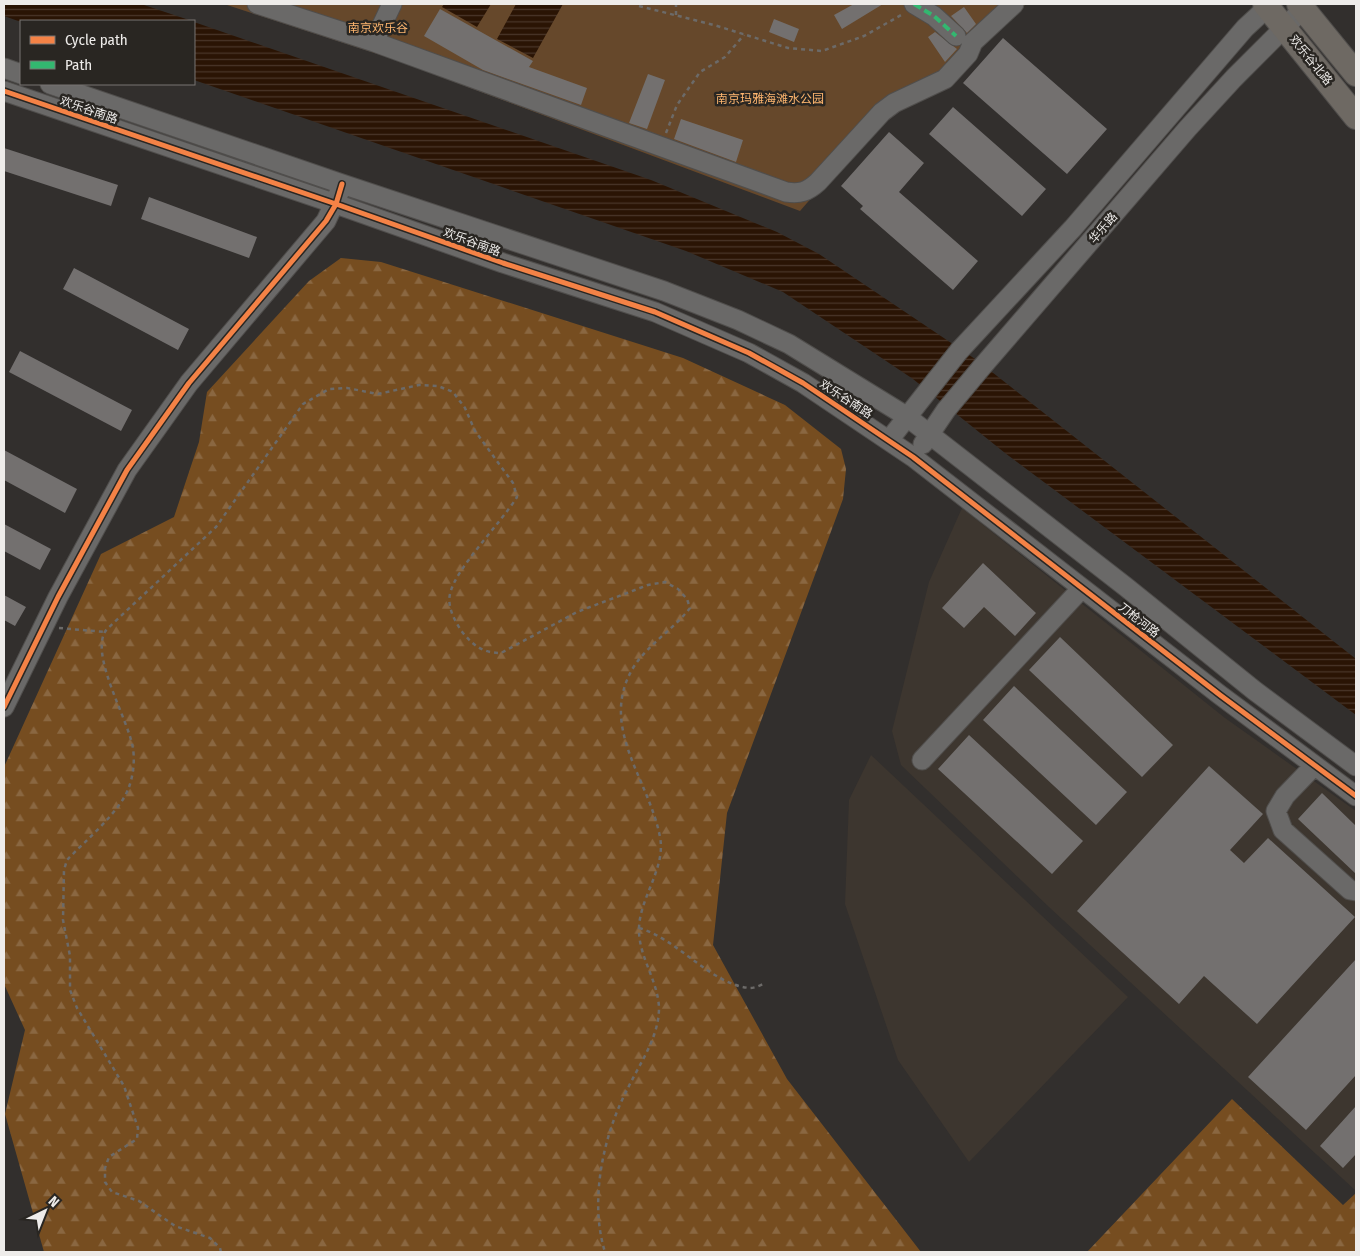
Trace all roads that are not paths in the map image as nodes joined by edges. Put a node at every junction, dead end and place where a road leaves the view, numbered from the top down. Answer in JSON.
{"nodes":[{"id":1,"x":257,"y":4,"type":"edge"},
{"id":2,"x":392,"y":4,"type":"edge"},
{"id":3,"x":1014,"y":4,"type":"edge"},
{"id":4,"x":915,"y":5,"type":"edge"},
{"id":5,"x":1268,"y":5,"type":"edge"},
{"id":6,"x":1301,"y":6,"type":"edge"},
{"id":7,"x":1284,"y":27,"type":"junction"},
{"id":8,"x":956,"y":36,"type":"dead end"},
{"id":9,"x":374,"y":42,"type":"junction"},
{"id":10,"x":4,"y":68,"type":"edge"},
{"id":11,"x":20,"y":74,"type":"edge"},
{"id":12,"x":1356,"y":74,"type":"edge"},
{"id":13,"x":53,"y":85,"type":"edge"},
{"id":14,"x":4,"y":91,"type":"edge"},
{"id":15,"x":1356,"y":117,"type":"edge"},
{"id":16,"x":218,"y":140,"type":"junction"},
{"id":17,"x":208,"y":161,"type":"junction"},
{"id":18,"x":342,"y":184,"type":"junction"},
{"id":19,"x":336,"y":204,"type":"junction"},
{"id":20,"x":906,"y":416,"type":"junction"},
{"id":21,"x":930,"y":434,"type":"junction"},
{"id":22,"x":889,"y":440,"type":"junction"},
{"id":23,"x":913,"y":457,"type":"junction"},
{"id":24,"x":1019,"y":504,"type":"junction"},
{"id":25,"x":1003,"y":527,"type":"junction"},
{"id":26,"x":1082,"y":588,"type":"junction"},
{"id":27,"x":4,"y":707,"type":"edge"},
{"id":28,"x":922,"y":760,"type":"dead end"},
{"id":29,"x":1314,"y":766,"type":"junction"},
{"id":30,"x":1356,"y":766,"type":"edge"},
{"id":31,"x":1356,"y":796,"type":"edge"},
{"id":32,"x":1356,"y":891,"type":"edge"}],
"edges":[{"from":1,"to":9,"type":"street"},
{"from":2,"to":9,"type":"street"},
{"from":3,"to":9,"type":"street"},
{"from":4,"to":8,"type":"street"},
{"from":5,"to":7,"type":"main road","name":"欢乐谷北路"},
{"from":5,"to":20,"type":"street","name":"华乐路"},
{"from":6,"to":7,"type":"street","name":"华乐路"},
{"from":6,"to":12,"type":"main road","name":"欢乐谷北路"},
{"from":7,"to":15,"type":"main road","name":"欢乐谷北路"},
{"from":7,"to":21,"type":"street","name":"华乐路"},
{"from":10,"to":11,"type":"street"},
{"from":13,"to":16,"type":"street","name":"欢乐谷南路"},
{"from":14,"to":17,"type":"street","name":"欢乐谷南路"},
{"from":16,"to":17,"type":"street"},
{"from":16,"to":18,"type":"street","name":"欢乐谷南路"},
{"from":17,"to":19,"type":"street","name":"欢乐谷南路"},
{"from":18,"to":19,"type":"street"},
{"from":18,"to":20,"type":"street","name":"欢乐谷南路"},
{"from":19,"to":22,"type":"street","name":"欢乐谷南路"},
{"from":19,"to":27,"type":"street"},
{"from":20,"to":21,"type":"street","name":"欢乐谷南路"},
{"from":20,"to":22,"type":"street","name":"华乐路"},
{"from":21,"to":23,"type":"street","name":"华乐路"},
{"from":21,"to":24,"type":"street","name":"刀枪河路"},
{"from":22,"to":23,"type":"street","name":"欢乐谷南路"},
{"from":23,"to":25,"type":"street","name":"刀枪河路"},
{"from":24,"to":25,"type":"street"},
{"from":24,"to":30,"type":"street","name":"刀枪河路"},
{"from":25,"to":26,"type":"street","name":"刀枪河路"},
{"from":26,"to":28,"type":"street"},
{"from":26,"to":29,"type":"street","name":"刀枪河路"},
{"from":29,"to":31,"type":"street","name":"刀枪河路"},
{"from":29,"to":32,"type":"street"}]}
